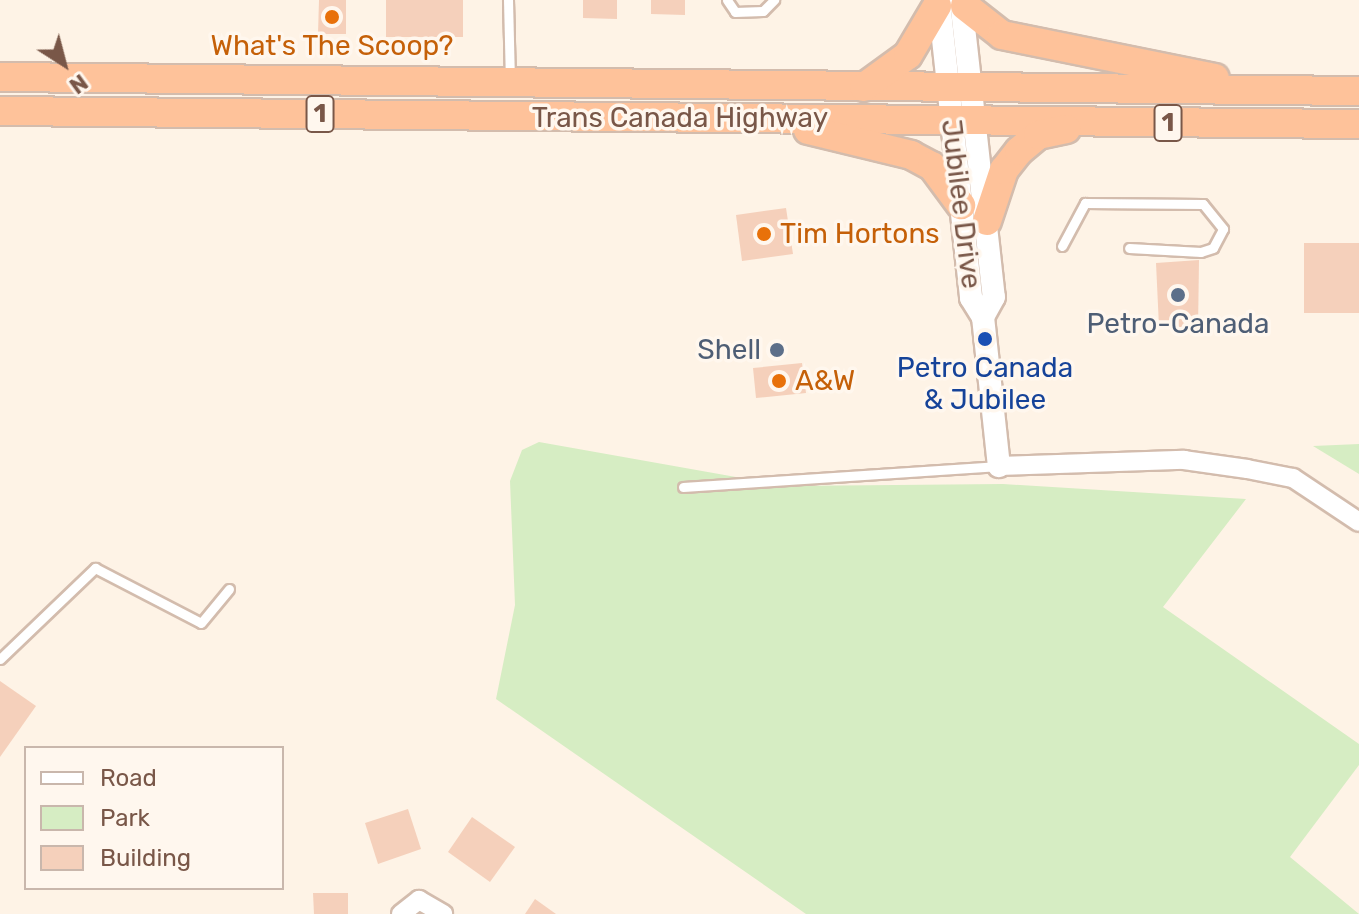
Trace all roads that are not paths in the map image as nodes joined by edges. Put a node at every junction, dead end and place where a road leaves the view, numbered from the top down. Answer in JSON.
{"nodes":[{"id":1,"x":508,"y":0,"type":"edge"},
{"id":2,"x":727,"y":0,"type":"edge"},
{"id":3,"x":774,"y":0,"type":"edge"},
{"id":4,"x":951,"y":3,"type":"edge"},
{"id":5,"x":0,"y":77,"type":"edge"},
{"id":6,"x":510,"y":81,"type":"junction"},
{"id":7,"x":864,"y":87,"type":"junction"},
{"id":8,"x":961,"y":89,"type":"junction"},
{"id":9,"x":1359,"y":91,"type":"edge"},
{"id":10,"x":1298,"y":92,"type":"junction"},
{"id":11,"x":0,"y":111,"type":"edge"},
{"id":12,"x":760,"y":119,"type":"junction"},
{"id":13,"x":964,"y":119,"type":"junction"},
{"id":14,"x":1096,"y":122,"type":"junction"},
{"id":15,"x":1359,"y":124,"type":"edge"},
{"id":16,"x":961,"y":205,"type":"junction"},
{"id":17,"x":987,"y":221,"type":"junction"},
{"id":18,"x":1062,"y":246,"type":"dead end"},
{"id":19,"x":1129,"y":248,"type":"dead end"},
{"id":20,"x":983,"y":317,"type":"junction"},
{"id":21,"x":999,"y":466,"type":"junction"},
{"id":22,"x":683,"y":487,"type":"dead end"},
{"id":23,"x":1359,"y":522,"type":"edge"},
{"id":24,"x":229,"y":589,"type":"dead end"},
{"id":25,"x":0,"y":659,"type":"edge"},
{"id":26,"x":401,"y":914,"type":"edge"},
{"id":27,"x":443,"y":914,"type":"edge"}],
"edges":[{"from":1,"to":6,"type":"lane"},
{"from":2,"to":3,"type":"lane"},
{"from":4,"to":7,"type":"highway"},
{"from":4,"to":8,"type":"street","name":"Jubilee Drive"},
{"from":4,"to":10,"type":"highway"},
{"from":5,"to":6,"type":"highway","name":"Trans Canada Highway","number":"1"},
{"from":6,"to":7,"type":"highway","name":"Trans Canada Highway","number":"1"},
{"from":7,"to":8,"type":"highway","name":"Trans Canada Highway","number":"1"},
{"from":8,"to":10,"type":"highway","name":"Trans Canada Highway","number":"1"},
{"from":8,"to":13,"type":"street","name":"Jubilee Drive"},
{"from":9,"to":10,"type":"highway","name":"Trans Canada Highway","number":"1"},
{"from":11,"to":12,"type":"highway","name":"Trans Canada Highway","number":"1"},
{"from":12,"to":13,"type":"highway","name":"Trans Canada Highway","number":"1"},
{"from":12,"to":16,"type":"highway"},
{"from":13,"to":14,"type":"highway","name":"Trans Canada Highway","number":"1"},
{"from":13,"to":16,"type":"street","name":"Jubilee Drive"},
{"from":13,"to":17,"type":"street","name":"Jubilee Drive"},
{"from":14,"to":15,"type":"highway","name":"Trans Canada Highway","number":"1"},
{"from":14,"to":17,"type":"highway"},
{"from":16,"to":20,"type":"street","name":"Jubilee Drive"},
{"from":17,"to":20,"type":"street","name":"Jubilee Drive"},
{"from":18,"to":19,"type":"lane"},
{"from":20,"to":21,"type":"street","name":"Jubilee Drive"},
{"from":21,"to":22,"type":"lane"},
{"from":21,"to":23,"type":"street"},
{"from":24,"to":25,"type":"lane"},
{"from":26,"to":27,"type":"street"}]}
